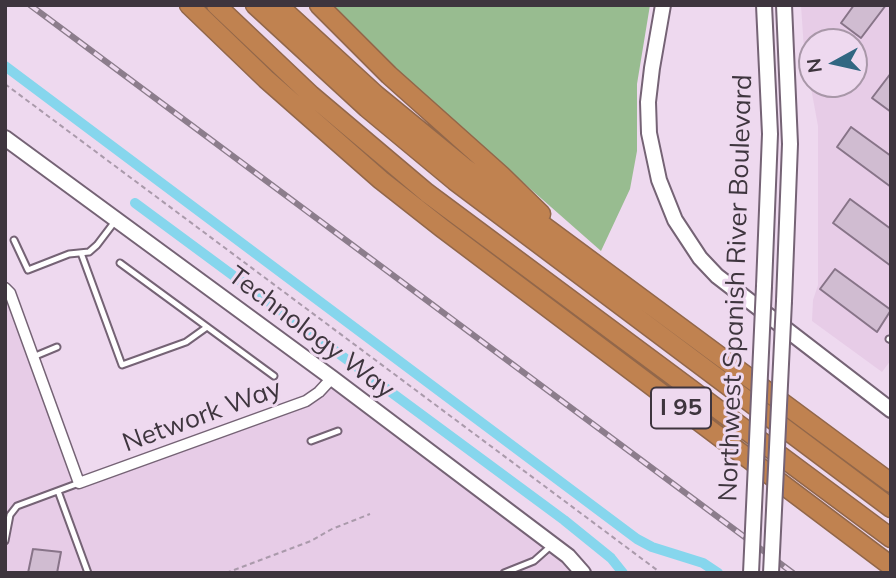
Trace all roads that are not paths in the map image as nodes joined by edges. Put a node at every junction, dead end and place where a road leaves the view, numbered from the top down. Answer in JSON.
{"nodes":[{"id":1,"x":189,"y":5,"type":"edge"},
{"id":2,"x":216,"y":5,"type":"edge"},
{"id":3,"x":255,"y":5,"type":"edge"},
{"id":4,"x":278,"y":5,"type":"edge"},
{"id":5,"x":319,"y":5,"type":"edge"},
{"id":6,"x":663,"y":5,"type":"edge"},
{"id":7,"x":764,"y":5,"type":"edge"},
{"id":8,"x":784,"y":5,"type":"edge"},
{"id":9,"x":5,"y":138,"type":"edge"},
{"id":10,"x":117,"y":219,"type":"junction"},
{"id":11,"x":14,"y":240,"type":"dead end"},
{"id":12,"x":81,"y":253,"type":"junction"},
{"id":13,"x":583,"y":256,"type":"junction"},
{"id":14,"x":120,"y":263,"type":"dead end"},
{"id":15,"x":5,"y":288,"type":"edge"},
{"id":16,"x":207,"y":327,"type":"junction"},
{"id":17,"x":57,"y":347,"type":"dead end"},
{"id":18,"x":33,"y":357,"type":"junction"},
{"id":19,"x":274,"y":376,"type":"dead end"},
{"id":20,"x":332,"y":378,"type":"junction"},
{"id":21,"x":891,"y":410,"type":"edge"},
{"id":22,"x":338,"y":431,"type":"dead end"},
{"id":23,"x":311,"y":441,"type":"dead end"},
{"id":24,"x":79,"y":483,"type":"junction"},
{"id":25,"x":891,"y":483,"type":"edge"},
{"id":26,"x":58,"y":491,"type":"junction"},
{"id":27,"x":891,"y":508,"type":"edge"},
{"id":28,"x":891,"y":538,"type":"edge"},
{"id":29,"x":5,"y":541,"type":"edge"},
{"id":30,"x":552,"y":545,"type":"junction"},
{"id":31,"x":891,"y":566,"type":"edge"},
{"id":32,"x":88,"y":573,"type":"edge"},
{"id":33,"x":504,"y":573,"type":"edge"},
{"id":34,"x":583,"y":573,"type":"edge"},
{"id":35,"x":751,"y":573,"type":"edge"},
{"id":36,"x":771,"y":573,"type":"edge"}],
"edges":[{"from":1,"to":31,"type":"highway","number":"I 95"},
{"from":2,"to":28,"type":"highway"},
{"from":3,"to":27,"type":"highway"},
{"from":4,"to":13,"type":"highway","number":"I 95"},
{"from":5,"to":13,"type":"highway"},
{"from":6,"to":21,"type":"street"},
{"from":7,"to":35,"type":"street","name":"Northwest Spanish River Boulevard","bridge":true},
{"from":8,"to":36,"type":"street","name":"Northwest Spanish River Boulevard","bridge":true},
{"from":9,"to":10,"type":"street","name":"Technology Way"},
{"from":10,"to":12,"type":"lane"},
{"from":10,"to":20,"type":"street","name":"Technology Way"},
{"from":11,"to":12,"type":"lane"},
{"from":12,"to":16,"type":"lane"},
{"from":13,"to":25,"type":"highway","number":"I 95"},
{"from":14,"to":16,"type":"lane"},
{"from":15,"to":18,"type":"street"},
{"from":16,"to":19,"type":"lane"},
{"from":17,"to":18,"type":"lane"},
{"from":18,"to":24,"type":"street"},
{"from":20,"to":24,"type":"street","name":"Network Way"},
{"from":20,"to":30,"type":"street","name":"Technology Way"},
{"from":22,"to":23,"type":"lane"},
{"from":24,"to":26,"type":"lane"},
{"from":26,"to":29,"type":"lane"},
{"from":26,"to":32,"type":"lane"},
{"from":30,"to":33,"type":"lane"},
{"from":30,"to":34,"type":"street","name":"Technology Way"}]}
